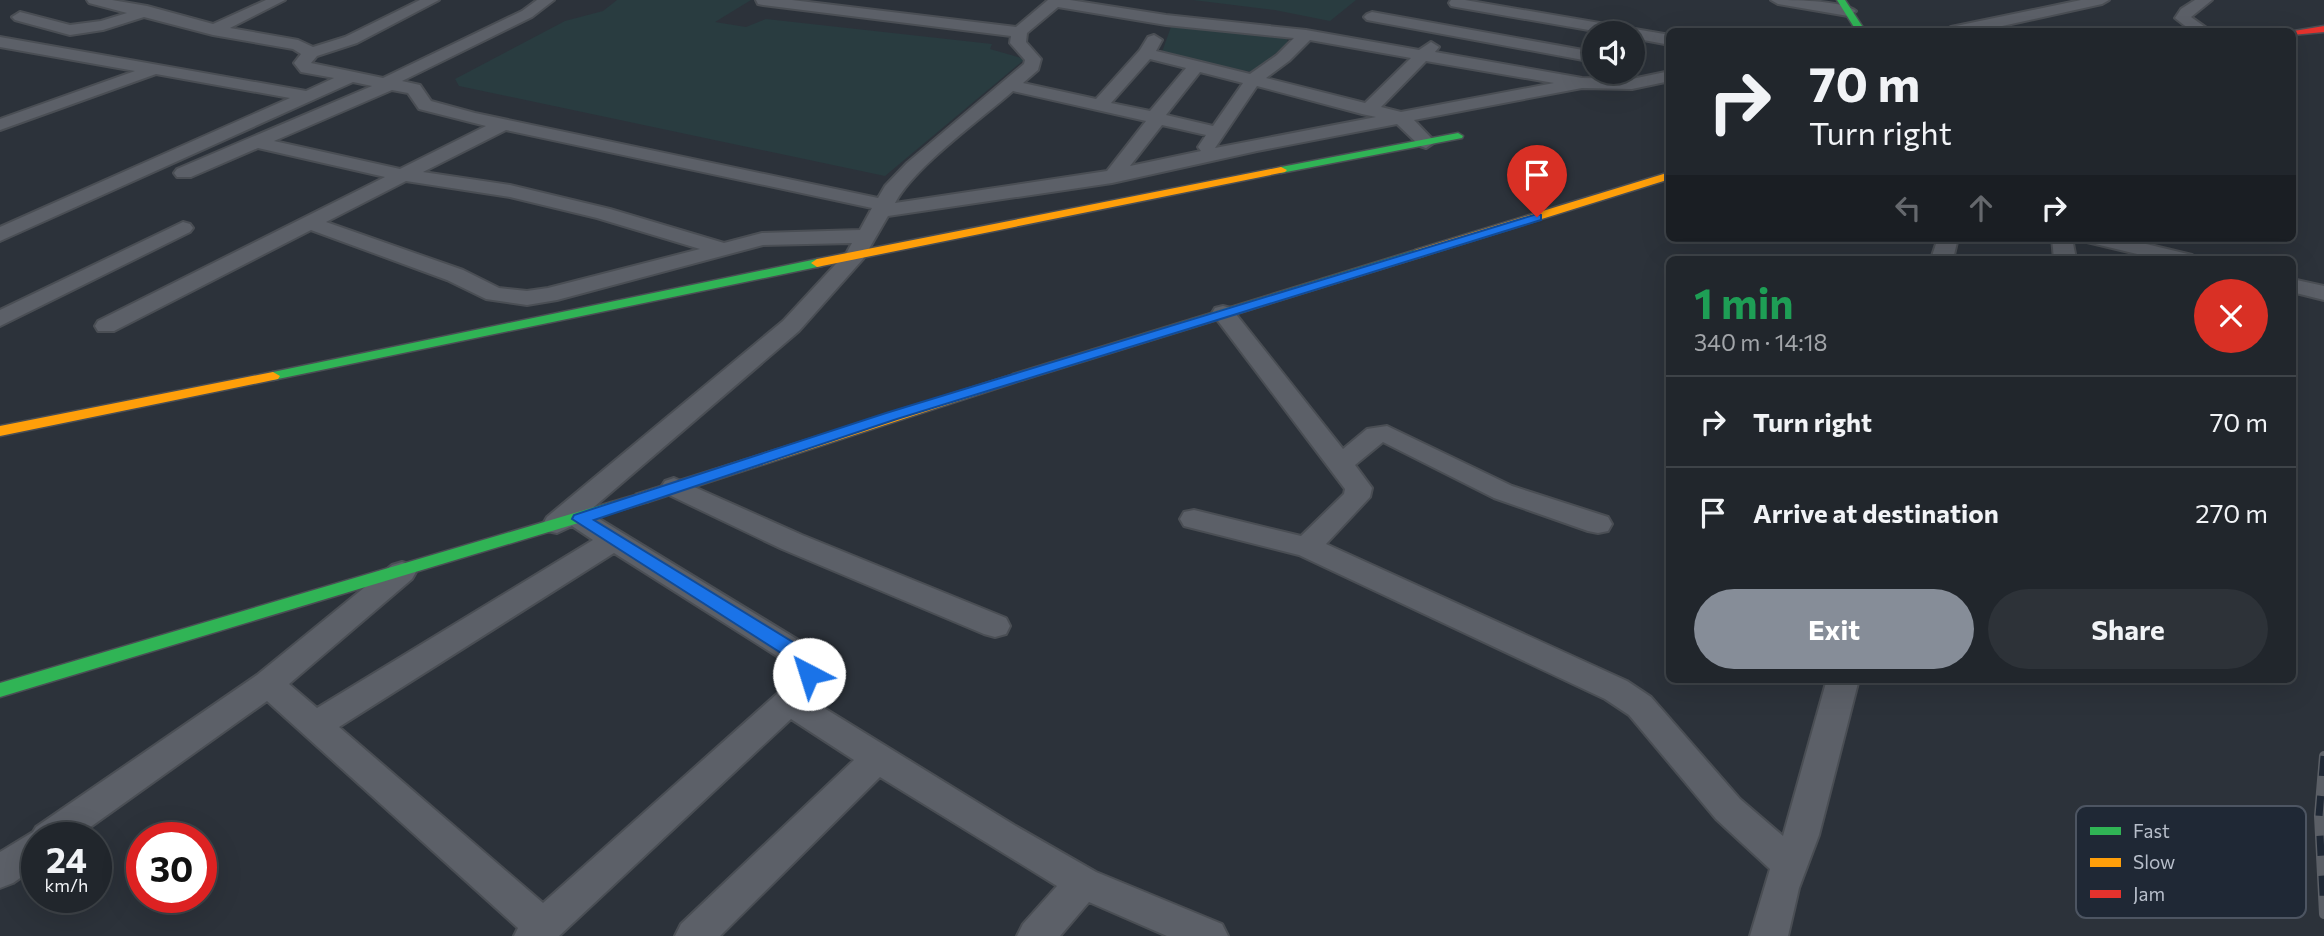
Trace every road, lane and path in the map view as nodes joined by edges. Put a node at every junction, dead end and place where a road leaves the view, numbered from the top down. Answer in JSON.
{"nodes":[{"id":1,"x":94,"y":0,"type":"edge"},
{"id":2,"x":278,"y":0,"type":"edge"},
{"id":3,"x":432,"y":0,"type":"edge"},
{"id":4,"x":547,"y":0,"type":"edge"},
{"id":5,"x":1778,"y":0,"type":"edge"},
{"id":6,"x":2102,"y":0,"type":"edge"},
{"id":7,"x":2206,"y":0,"type":"edge"},
{"id":8,"x":762,"y":1,"type":"edge"},
{"id":9,"x":1056,"y":1,"type":"edge"},
{"id":10,"x":1457,"y":2,"type":"edge"},
{"id":11,"x":1843,"y":3,"type":"edge"},
{"id":12,"x":1110,"y":5,"type":"edge"},
{"id":13,"x":147,"y":11,"type":"junction"},
{"id":14,"x":1164,"y":16,"type":"junction"},
{"id":15,"x":20,"y":17,"type":"dead end"},
{"id":16,"x":1372,"y":18,"type":"dead end"},
{"id":17,"x":1582,"y":24,"type":"edge"},
{"id":18,"x":1859,"y":28,"type":"edge"},
{"id":19,"x":1970,"y":28,"type":"edge"},
{"id":20,"x":2198,"y":28,"type":"edge"},
{"id":21,"x":2324,"y":29,"type":"edge"},
{"id":22,"x":213,"y":30,"type":"junction"},
{"id":23,"x":1445,"y":30,"type":"junction"},
{"id":24,"x":1019,"y":32,"type":"junction"},
{"id":25,"x":2296,"y":32,"type":"edge"},
{"id":26,"x":1306,"y":35,"type":"junction"},
{"id":27,"x":1645,"y":35,"type":"edge"},
{"id":28,"x":1666,"y":39,"type":"edge"},
{"id":29,"x":0,"y":43,"type":"edge"},
{"id":30,"x":311,"y":53,"type":"junction"},
{"id":31,"x":1146,"y":53,"type":"junction"},
{"id":32,"x":1582,"y":55,"type":"edge"},
{"id":33,"x":1422,"y":57,"type":"junction"},
{"id":34,"x":1196,"y":66,"type":"junction"},
{"id":35,"x":1645,"y":68,"type":"edge"},
{"id":36,"x":151,"y":70,"type":"junction"},
{"id":37,"x":1666,"y":73,"type":"edge"},
{"id":38,"x":1666,"y":75,"type":"edge"},
{"id":39,"x":348,"y":78,"type":"junction"},
{"id":40,"x":1254,"y":79,"type":"junction"},
{"id":41,"x":1645,"y":81,"type":"edge"},
{"id":42,"x":1582,"y":83,"type":"joint"},
{"id":43,"x":386,"y":84,"type":"junction"},
{"id":44,"x":1011,"y":85,"type":"junction"},
{"id":45,"x":308,"y":96,"type":"junction"},
{"id":46,"x":1099,"y":106,"type":"junction"},
{"id":47,"x":1368,"y":110,"type":"junction"},
{"id":48,"x":1402,"y":118,"type":"junction"},
{"id":49,"x":1155,"y":119,"type":"junction"},
{"id":50,"x":0,"y":125,"type":"edge"},
{"id":51,"x":502,"y":125,"type":"junction"},
{"id":52,"x":1217,"y":132,"type":"junction"},
{"id":53,"x":1458,"y":136,"type":"dead end"},
{"id":54,"x":1426,"y":142,"type":"junction"},
{"id":55,"x":259,"y":143,"type":"junction"},
{"id":56,"x":1200,"y":157,"type":"junction"},
{"id":57,"x":184,"y":173,"type":"dead end"},
{"id":58,"x":401,"y":175,"type":"junction"},
{"id":59,"x":1666,"y":176,"type":"edge"},
{"id":60,"x":1112,"y":177,"type":"junction"},
{"id":61,"x":882,"y":208,"type":"junction"},
{"id":62,"x":307,"y":222,"type":"junction"},
{"id":63,"x":183,"y":228,"type":"dead end"},
{"id":64,"x":0,"y":235,"type":"edge"},
{"id":65,"x":867,"y":236,"type":"junction"},
{"id":66,"x":2118,"y":242,"type":"edge"},
{"id":67,"x":720,"y":248,"type":"junction"},
{"id":68,"x":2171,"y":251,"type":"edge"},
{"id":69,"x":856,"y":255,"type":"junction"},
{"id":70,"x":2296,"y":286,"type":"edge"},
{"id":71,"x":2324,"y":293,"type":"edge"},
{"id":72,"x":1223,"y":313,"type":"junction"},
{"id":73,"x":0,"y":319,"type":"edge"},
{"id":74,"x":106,"y":326,"type":"dead end"},
{"id":75,"x":0,"y":431,"type":"edge"},
{"id":76,"x":1342,"y":463,"type":"junction"},
{"id":77,"x":674,"y":488,"type":"junction"},
{"id":78,"x":1194,"y":519,"type":"dead end"},
{"id":79,"x":569,"y":521,"type":"junction"},
{"id":80,"x":1598,"y":524,"type":"dead end"},
{"id":81,"x":612,"y":541,"type":"junction"},
{"id":82,"x":1307,"y":547,"type":"junction"},
{"id":83,"x":404,"y":570,"type":"junction"},
{"id":84,"x":995,"y":626,"type":"dead end"},
{"id":85,"x":1842,"y":683,"type":"edge"},
{"id":86,"x":268,"y":684,"type":"junction"},
{"id":87,"x":0,"y":690,"type":"edge"},
{"id":88,"x":789,"y":702,"type":"junction"},
{"id":89,"x":316,"y":725,"type":"junction"},
{"id":90,"x":879,"y":757,"type":"junction"},
{"id":91,"x":71,"y":822,"type":"edge"},
{"id":92,"x":21,"y":857,"type":"edge"},
{"id":93,"x":1790,"y":865,"type":"junction"},
{"id":94,"x":0,"y":872,"type":"edge"},
{"id":95,"x":1083,"y":883,"type":"junction"},
{"id":96,"x":538,"y":932,"type":"edge"},
{"id":97,"x":694,"y":936,"type":"edge"},
{"id":98,"x":1036,"y":936,"type":"edge"},
{"id":99,"x":1209,"y":936,"type":"edge"},
{"id":100,"x":1769,"y":936,"type":"edge"}],
"edges":[{"from":1,"to":13,"type":"street"},
{"from":2,"to":22,"type":"street"},
{"from":3,"to":30,"type":"street"},
{"from":4,"to":43,"type":"street"},
{"from":5,"to":11,"type":"street"},
{"from":6,"to":19,"type":"street"},
{"from":7,"to":20,"type":"street"},
{"from":8,"to":24,"type":"street"},
{"from":9,"to":12,"type":"street"},
{"from":9,"to":24,"type":"street"},
{"from":10,"to":17,"type":"street"},
{"from":10,"to":23,"type":"street"},
{"from":11,"to":18,"type":"main road"},
{"from":12,"to":14,"type":"street"},
{"from":13,"to":15,"type":"street"},
{"from":13,"to":22,"type":"street"},
{"from":14,"to":26,"type":"street"},
{"from":14,"to":31,"type":"street"},
{"from":16,"to":23,"type":"street"},
{"from":21,"to":25,"type":"main road"},
{"from":22,"to":30,"type":"street"},
{"from":23,"to":32,"type":"street"},
{"from":23,"to":33,"type":"street"},
{"from":24,"to":44,"type":"street"},
{"from":26,"to":33,"type":"street"},
{"from":26,"to":40,"type":"street"},
{"from":27,"to":28,"type":"street"},
{"from":29,"to":36,"type":"street"},
{"from":30,"to":39,"type":"street"},
{"from":31,"to":34,"type":"street"},
{"from":31,"to":46,"type":"street"},
{"from":33,"to":42,"type":"street"},
{"from":33,"to":47,"type":"street"},
{"from":34,"to":40,"type":"street"},
{"from":34,"to":49,"type":"street"},
{"from":35,"to":37,"type":"street"},
{"from":36,"to":45,"type":"street"},
{"from":36,"to":50,"type":"street"},
{"from":38,"to":41,"type":"street"},
{"from":39,"to":43,"type":"street"},
{"from":39,"to":45,"type":"street"},
{"from":40,"to":47,"type":"street"},
{"from":40,"to":52,"type":"street"},
{"from":42,"to":48,"type":"street"},
{"from":43,"to":51,"type":"street"},
{"from":43,"to":55,"type":"street"},
{"from":44,"to":46,"type":"street"},
{"from":44,"to":61,"type":"street"},
{"from":45,"to":64,"type":"street"},
{"from":46,"to":49,"type":"street"},
{"from":47,"to":48,"type":"street"},
{"from":48,"to":54,"type":"street"},
{"from":48,"to":56,"type":"street"},
{"from":49,"to":52,"type":"street"},
{"from":49,"to":60,"type":"street"},
{"from":51,"to":58,"type":"street"},
{"from":51,"to":61,"type":"street"},
{"from":52,"to":56,"type":"street"},
{"from":53,"to":54,"type":"main road"},
{"from":54,"to":69,"type":"main road"},
{"from":55,"to":57,"type":"street"},
{"from":55,"to":58,"type":"street"},
{"from":56,"to":60,"type":"street"},
{"from":58,"to":62,"type":"street"},
{"from":58,"to":67,"type":"street"},
{"from":59,"to":72,"type":"main road"},
{"from":60,"to":61,"type":"street"},
{"from":61,"to":65,"type":"street"},
{"from":62,"to":67,"type":"street"},
{"from":62,"to":74,"type":"street"},
{"from":63,"to":73,"type":"street"},
{"from":65,"to":67,"type":"street"},
{"from":65,"to":69,"type":"street"},
{"from":66,"to":68,"type":"street"},
{"from":69,"to":75,"type":"main road"},
{"from":69,"to":79,"type":"street"},
{"from":70,"to":71,"type":"street"},
{"from":72,"to":76,"type":"street"},
{"from":72,"to":77,"type":"main road"},
{"from":76,"to":80,"type":"street"},
{"from":76,"to":82,"type":"street"},
{"from":77,"to":79,"type":"main road"},
{"from":77,"to":84,"type":"street"},
{"from":78,"to":82,"type":"street"},
{"from":79,"to":81,"type":"street"},
{"from":79,"to":83,"type":"main road"},
{"from":81,"to":88,"type":"street"},
{"from":81,"to":89,"type":"street"},
{"from":82,"to":93,"type":"street"},
{"from":83,"to":86,"type":"street"},
{"from":83,"to":87,"type":"main road"},
{"from":85,"to":93,"type":"street"},
{"from":86,"to":89,"type":"street"},
{"from":86,"to":91,"type":"street"},
{"from":88,"to":90,"type":"street"},
{"from":88,"to":96,"type":"street"},
{"from":89,"to":96,"type":"street"},
{"from":90,"to":95,"type":"street"},
{"from":90,"to":97,"type":"street"},
{"from":92,"to":94,"type":"street"},
{"from":93,"to":100,"type":"street"},
{"from":95,"to":98,"type":"street"},
{"from":95,"to":99,"type":"street"}]}
